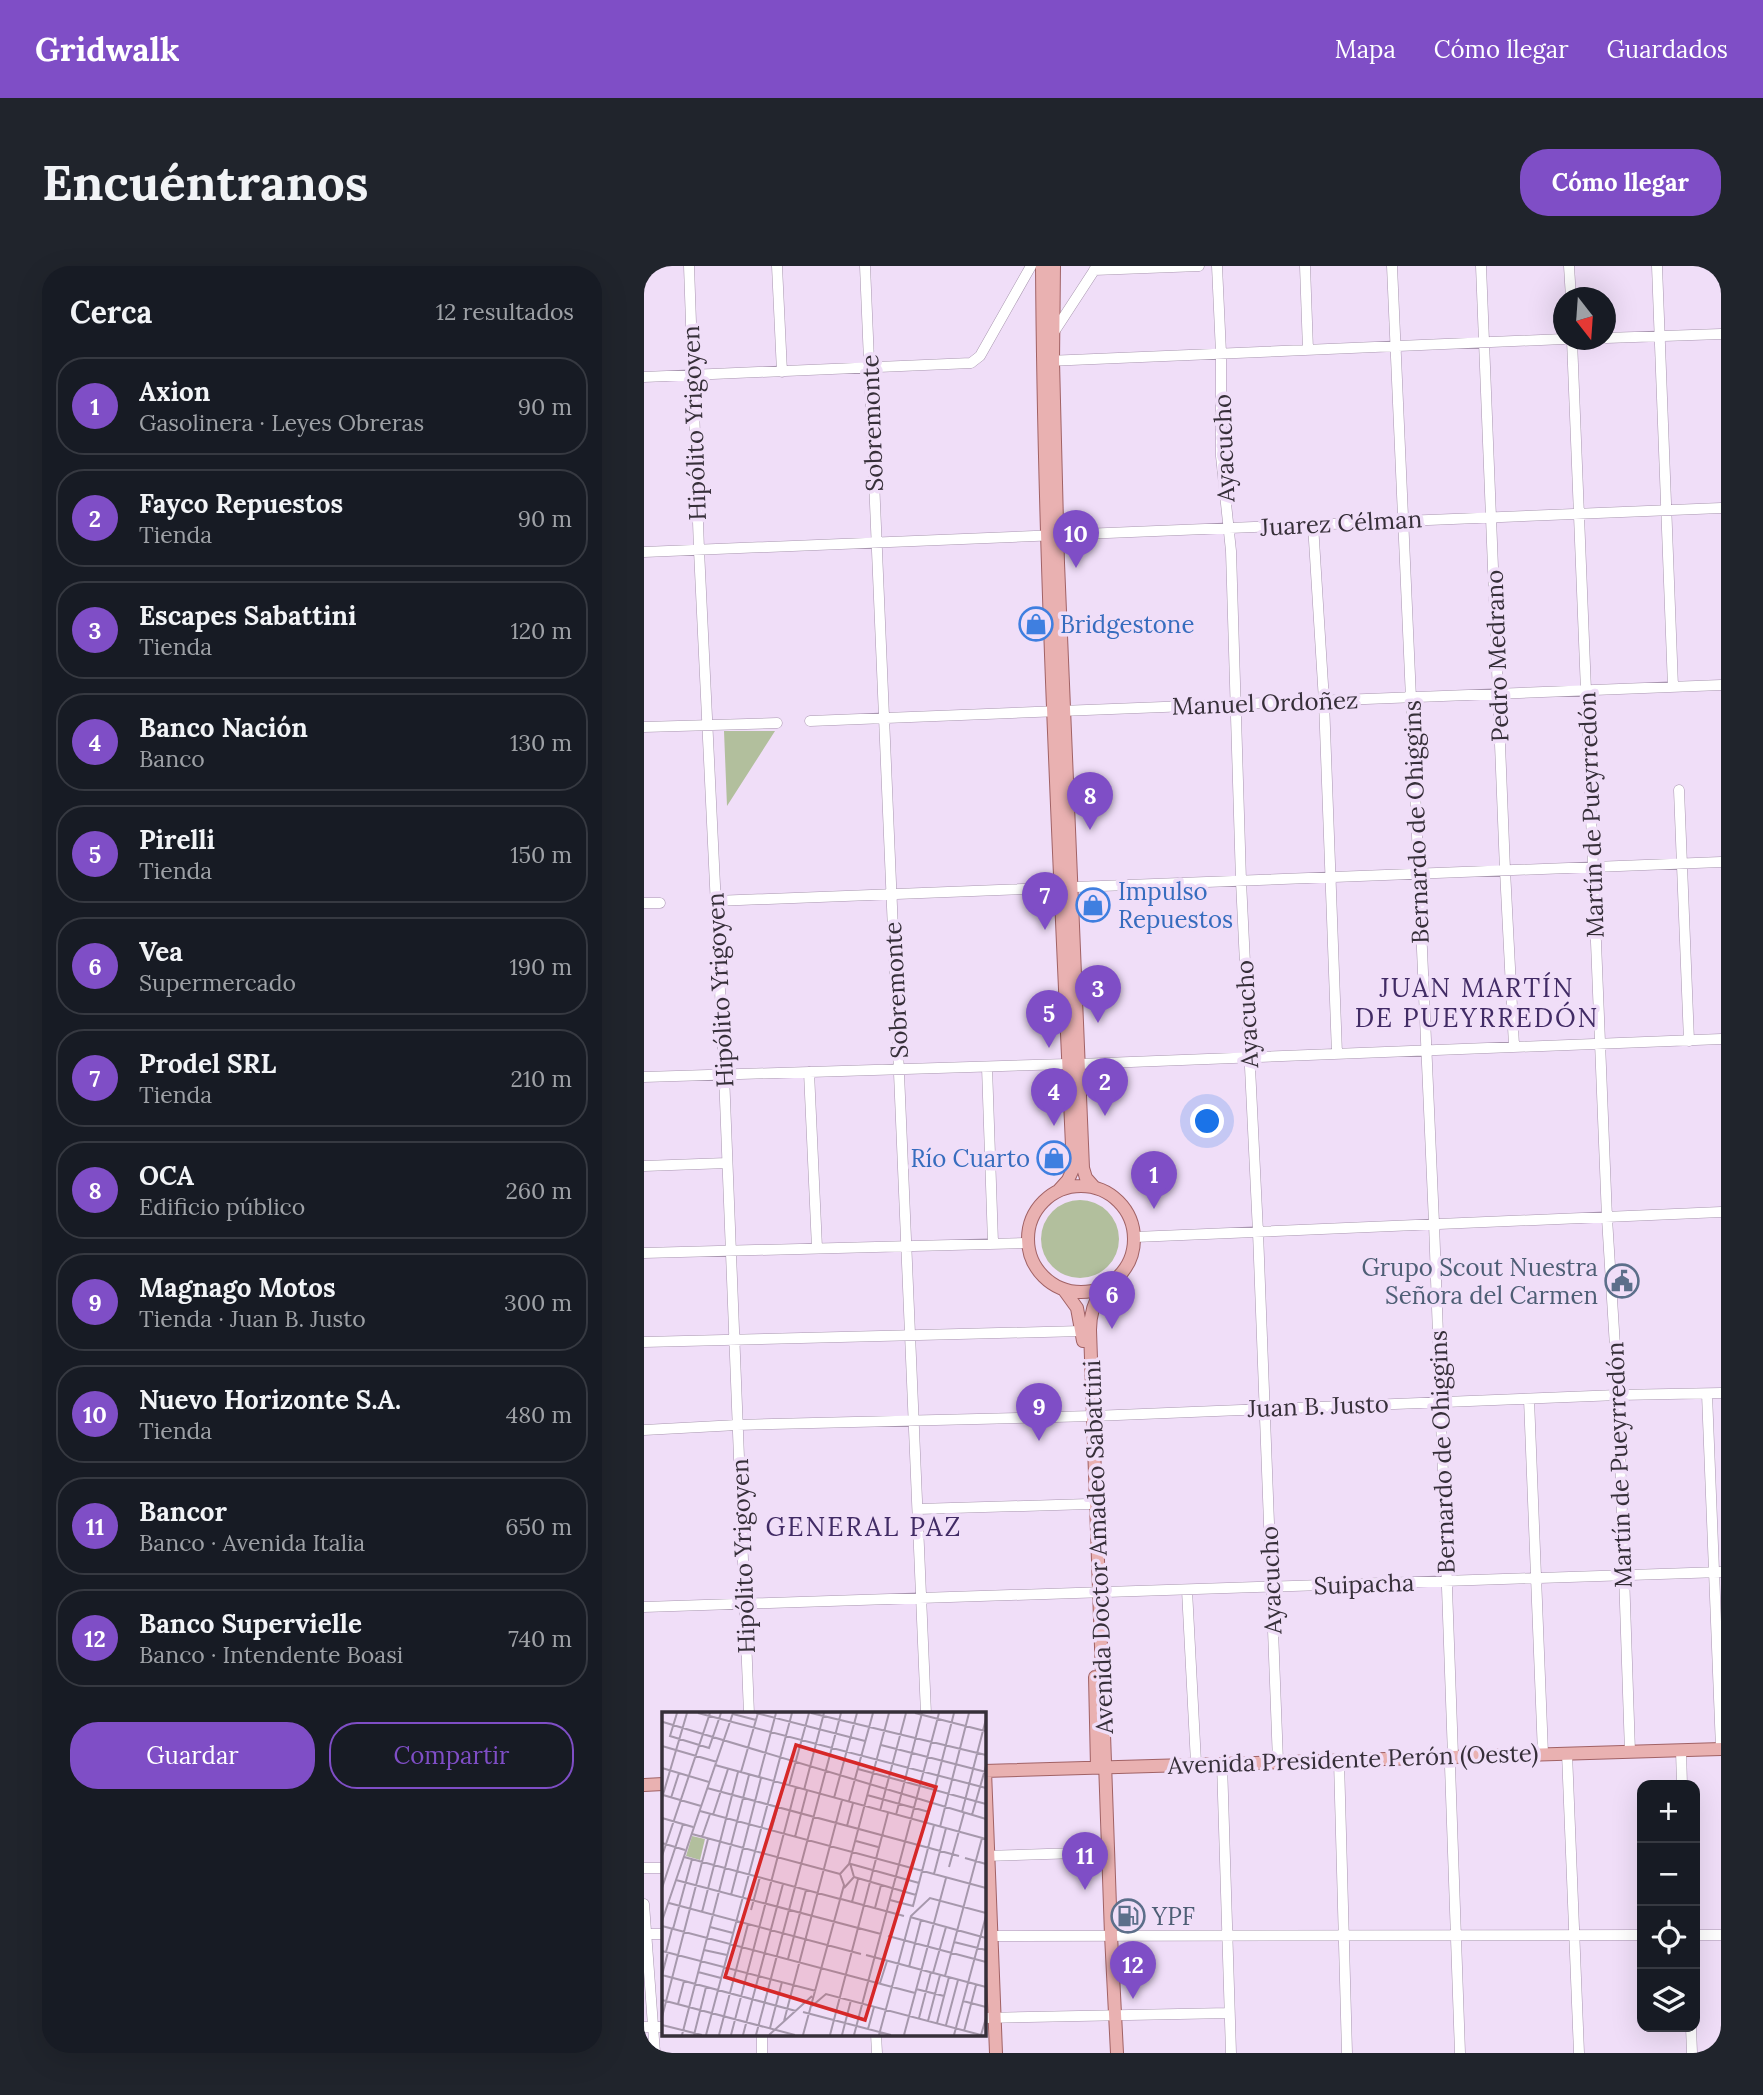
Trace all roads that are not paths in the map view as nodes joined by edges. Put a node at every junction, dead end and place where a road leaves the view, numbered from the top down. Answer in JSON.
{"nodes":[{"id":1,"x":689,"y":266,"type":"edge"},
{"id":2,"x":777,"y":266,"type":"edge"},
{"id":3,"x":865,"y":266,"type":"edge"},
{"id":4,"x":1031,"y":266,"type":"edge"},
{"id":5,"x":1042,"y":266,"type":"edge"},
{"id":6,"x":1054,"y":266,"type":"edge"},
{"id":7,"x":1199,"y":266,"type":"edge"},
{"id":8,"x":1217,"y":266,"type":"edge"},
{"id":9,"x":1305,"y":266,"type":"edge"},
{"id":10,"x":1392,"y":266,"type":"edge"},
{"id":11,"x":1481,"y":266,"type":"edge"},
{"id":12,"x":1569,"y":266,"type":"edge"},
{"id":13,"x":1657,"y":266,"type":"edge"},
{"id":14,"x":1096,"y":268,"type":"edge"},
{"id":15,"x":1570,"y":287,"type":"edge"},
{"id":16,"x":1054,"y":332,"type":"junction"},
{"id":17,"x":1721,"y":334,"type":"edge"},
{"id":18,"x":1659,"y":336,"type":"junction"},
{"id":19,"x":1616,"y":338,"type":"edge"},
{"id":20,"x":1553,"y":340,"type":"edge"},
{"id":21,"x":1484,"y":342,"type":"junction"},
{"id":22,"x":1395,"y":347,"type":"junction"},
{"id":23,"x":1308,"y":350,"type":"junction"},
{"id":24,"x":1572,"y":350,"type":"edge"},
{"id":25,"x":1221,"y":354,"type":"junction"},
{"id":26,"x":1048,"y":361,"type":"junction"},
{"id":27,"x":870,"y":367,"type":"junction"},
{"id":28,"x":782,"y":372,"type":"junction"},
{"id":29,"x":692,"y":375,"type":"junction"},
{"id":30,"x":644,"y":377,"type":"edge"},
{"id":31,"x":1721,"y":508,"type":"edge"},
{"id":32,"x":1666,"y":510,"type":"junction"},
{"id":33,"x":1578,"y":513,"type":"junction"},
{"id":34,"x":1491,"y":517,"type":"junction"},
{"id":35,"x":1403,"y":520,"type":"junction"},
{"id":36,"x":1313,"y":524,"type":"junction"},
{"id":37,"x":1227,"y":528,"type":"junction"},
{"id":38,"x":1053,"y":536,"type":"junction"},
{"id":39,"x":877,"y":543,"type":"junction"},
{"id":40,"x":699,"y":550,"type":"junction"},
{"id":41,"x":644,"y":552,"type":"edge"},
{"id":42,"x":1721,"y":685,"type":"edge"},
{"id":43,"x":1673,"y":687,"type":"junction"},
{"id":44,"x":1586,"y":690,"type":"junction"},
{"id":45,"x":1499,"y":694,"type":"junction"},
{"id":46,"x":1411,"y":697,"type":"junction"},
{"id":47,"x":1324,"y":701,"type":"junction"},
{"id":48,"x":1235,"y":704,"type":"junction"},
{"id":49,"x":1058,"y":711,"type":"junction"},
{"id":50,"x":884,"y":718,"type":"junction"},
{"id":51,"x":810,"y":721,"type":"dead end"},
{"id":52,"x":777,"y":723,"type":"dead end"},
{"id":53,"x":706,"y":726,"type":"junction"},
{"id":54,"x":644,"y":727,"type":"edge"},
{"id":55,"x":1679,"y":790,"type":"dead end"},
{"id":56,"x":1721,"y":862,"type":"edge"},
{"id":57,"x":1681,"y":863,"type":"junction"},
{"id":58,"x":1592,"y":866,"type":"junction"},
{"id":59,"x":1505,"y":870,"type":"junction"},
{"id":60,"x":1418,"y":873,"type":"junction"},
{"id":61,"x":1331,"y":877,"type":"junction"},
{"id":62,"x":1241,"y":881,"type":"junction"},
{"id":63,"x":1066,"y":888,"type":"junction"},
{"id":64,"x":891,"y":895,"type":"junction"},
{"id":65,"x":715,"y":901,"type":"junction"},
{"id":66,"x":660,"y":902,"type":"dead end"},
{"id":67,"x":644,"y":903,"type":"edge"},
{"id":68,"x":1721,"y":1039,"type":"edge"},
{"id":69,"x":1689,"y":1041,"type":"junction"},
{"id":70,"x":1601,"y":1043,"type":"junction"},
{"id":71,"x":1514,"y":1046,"type":"junction"},
{"id":72,"x":1426,"y":1050,"type":"junction"},
{"id":73,"x":1337,"y":1054,"type":"junction"},
{"id":74,"x":1249,"y":1057,"type":"junction"},
{"id":75,"x":1074,"y":1064,"type":"junction"},
{"id":76,"x":987,"y":1067,"type":"junction"},
{"id":77,"x":900,"y":1069,"type":"junction"},
{"id":78,"x":809,"y":1072,"type":"junction"},
{"id":79,"x":724,"y":1074,"type":"junction"},
{"id":80,"x":644,"y":1077,"type":"edge"},
{"id":81,"x":727,"y":1163,"type":"junction"},
{"id":82,"x":644,"y":1166,"type":"edge"},
{"id":83,"x":1094,"y":1187,"type":"junction"},
{"id":84,"x":1059,"y":1190,"type":"junction"},
{"id":85,"x":1721,"y":1212,"type":"edge"},
{"id":86,"x":1607,"y":1218,"type":"junction"},
{"id":87,"x":1434,"y":1223,"type":"junction"},
{"id":88,"x":1258,"y":1232,"type":"junction"},
{"id":89,"x":1135,"y":1237,"type":"junction"},
{"id":90,"x":993,"y":1243,"type":"junction"},
{"id":91,"x":1027,"y":1243,"type":"junction"},
{"id":92,"x":906,"y":1246,"type":"junction"},
{"id":93,"x":817,"y":1248,"type":"junction"},
{"id":94,"x":729,"y":1250,"type":"junction"},
{"id":95,"x":644,"y":1253,"type":"edge"},
{"id":96,"x":1103,"y":1287,"type":"junction"},
{"id":97,"x":1064,"y":1290,"type":"junction"},
{"id":98,"x":1082,"y":1331,"type":"junction"},
{"id":99,"x":910,"y":1334,"type":"junction"},
{"id":100,"x":733,"y":1339,"type":"junction"},
{"id":101,"x":644,"y":1342,"type":"edge"},
{"id":102,"x":1721,"y":1393,"type":"edge"},
{"id":103,"x":1707,"y":1394,"type":"junction"},
{"id":104,"x":1618,"y":1395,"type":"junction"},
{"id":105,"x":1530,"y":1399,"type":"junction"},
{"id":106,"x":1439,"y":1401,"type":"junction"},
{"id":107,"x":1264,"y":1408,"type":"junction"},
{"id":108,"x":1089,"y":1416,"type":"junction"},
{"id":109,"x":914,"y":1420,"type":"junction"},
{"id":110,"x":737,"y":1425,"type":"junction"},
{"id":111,"x":644,"y":1430,"type":"edge"},
{"id":112,"x":1089,"y":1504,"type":"junction"},
{"id":113,"x":918,"y":1509,"type":"junction"},
{"id":114,"x":1717,"y":1573,"type":"edge"},
{"id":115,"x":1624,"y":1576,"type":"junction"},
{"id":116,"x":1536,"y":1579,"type":"junction"},
{"id":117,"x":1447,"y":1581,"type":"junction"},
{"id":118,"x":1271,"y":1588,"type":"junction"},
{"id":119,"x":1187,"y":1590,"type":"junction"},
{"id":120,"x":1096,"y":1592,"type":"junction"},
{"id":121,"x":923,"y":1598,"type":"junction"},
{"id":122,"x":746,"y":1604,"type":"junction"},
{"id":123,"x":644,"y":1607,"type":"edge"},
{"id":124,"x":749,"y":1712,"type":"edge"},
{"id":125,"x":926,"y":1712,"type":"edge"},
{"id":126,"x":1721,"y":1748,"type":"edge"},
{"id":127,"x":1681,"y":1750,"type":"junction"},
{"id":128,"x":1630,"y":1752,"type":"junction"},
{"id":129,"x":1567,"y":1753,"type":"junction"},
{"id":130,"x":1543,"y":1754,"type":"junction"},
{"id":131,"x":1453,"y":1756,"type":"junction"},
{"id":132,"x":1339,"y":1760,"type":"junction"},
{"id":133,"x":1278,"y":1762,"type":"junction"},
{"id":134,"x":1195,"y":1763,"type":"junction"},
{"id":135,"x":1222,"y":1763,"type":"junction"},
{"id":136,"x":1101,"y":1767,"type":"junction"},
{"id":137,"x":985,"y":1771,"type":"edge"},
{"id":138,"x":1682,"y":1780,"type":"edge"},
{"id":139,"x":662,"y":1784,"type":"edge"},
{"id":140,"x":644,"y":1785,"type":"edge"},
{"id":141,"x":1108,"y":1852,"type":"junction"},
{"id":142,"x":985,"y":1856,"type":"edge"},
{"id":143,"x":644,"y":1868,"type":"edge"},
{"id":144,"x":662,"y":1868,"type":"edge"},
{"id":145,"x":644,"y":1904,"type":"edge"},
{"id":146,"x":645,"y":1934,"type":"edge"},
{"id":147,"x":1343,"y":1934,"type":"junction"},
{"id":148,"x":1111,"y":1935,"type":"junction"},
{"id":149,"x":1456,"y":1935,"type":"junction"},
{"id":150,"x":1637,"y":1935,"type":"edge"},
{"id":151,"x":1700,"y":1935,"type":"edge"},
{"id":152,"x":1721,"y":1935,"type":"edge"},
{"id":153,"x":987,"y":1936,"type":"edge"},
{"id":154,"x":1228,"y":1936,"type":"junction"},
{"id":155,"x":1575,"y":1936,"type":"junction"},
{"id":156,"x":1229,"y":2013,"type":"junction"},
{"id":157,"x":1116,"y":2014,"type":"junction"},
{"id":158,"x":989,"y":2018,"type":"edge"},
{"id":159,"x":654,"y":2027,"type":"edge"},
{"id":160,"x":1691,"y":2032,"type":"edge"},
{"id":161,"x":655,"y":2053,"type":"edge"},
{"id":162,"x":996,"y":2053,"type":"edge"},
{"id":163,"x":1117,"y":2053,"type":"edge"},
{"id":164,"x":1231,"y":2053,"type":"edge"},
{"id":165,"x":1347,"y":2053,"type":"edge"},
{"id":166,"x":1460,"y":2053,"type":"edge"},
{"id":167,"x":1579,"y":2053,"type":"edge"},
{"id":168,"x":1692,"y":2053,"type":"edge"}],
"edges":[{"from":1,"to":29,"type":"street","name":"Hipólito Yrigoyen"},
{"from":2,"to":28,"type":"street"},
{"from":3,"to":27,"type":"street","name":"Sobremonte"},
{"from":4,"to":27,"type":"street"},
{"from":5,"to":26,"type":"main road"},
{"from":6,"to":16,"type":"main road"},
{"from":7,"to":14,"type":"street"},
{"from":8,"to":25,"type":"street","name":"Ayacucho"},
{"from":9,"to":23,"type":"street"},
{"from":10,"to":22,"type":"street","name":"Bernardo de Ohiggins"},
{"from":11,"to":21,"type":"street","name":"Pedro Medrano"},
{"from":12,"to":15,"type":"street"},
{"from":13,"to":18,"type":"street"},
{"from":14,"to":16,"type":"street"},
{"from":16,"to":26,"type":"main road"},
{"from":17,"to":18,"type":"street"},
{"from":18,"to":19,"type":"street"},
{"from":18,"to":32,"type":"street"},
{"from":20,"to":21,"type":"street"},
{"from":21,"to":22,"type":"street"},
{"from":21,"to":34,"type":"street","name":"Pedro Medrano"},
{"from":22,"to":23,"type":"street"},
{"from":22,"to":35,"type":"street","name":"Bernardo de Ohiggins"},
{"from":23,"to":25,"type":"street"},
{"from":24,"to":33,"type":"street","name":"Martín de Pueyrredón"},
{"from":25,"to":26,"type":"street"},
{"from":25,"to":37,"type":"street","name":"Ayacucho"},
{"from":26,"to":38,"type":"main road"},
{"from":27,"to":28,"type":"street"},
{"from":27,"to":39,"type":"street","name":"Sobremonte"},
{"from":28,"to":29,"type":"street"},
{"from":29,"to":30,"type":"street"},
{"from":29,"to":40,"type":"street","name":"Hipólito Yrigoyen"},
{"from":31,"to":32,"type":"street","name":"Juarez Célman"},
{"from":32,"to":33,"type":"street","name":"Juarez Célman"},
{"from":32,"to":43,"type":"street"},
{"from":33,"to":34,"type":"street","name":"Juarez Célman"},
{"from":33,"to":44,"type":"street","name":"Martín de Pueyrredón"},
{"from":34,"to":35,"type":"street","name":"Juarez Célman"},
{"from":34,"to":45,"type":"street","name":"Pedro Medrano"},
{"from":35,"to":36,"type":"street","name":"Juarez Célman"},
{"from":35,"to":46,"type":"street","name":"Bernardo de Ohiggins"},
{"from":36,"to":37,"type":"street","name":"Juarez Célman"},
{"from":36,"to":47,"type":"street"},
{"from":37,"to":38,"type":"street","name":"Juarez Célman"},
{"from":37,"to":48,"type":"street","name":"Ayacucho"},
{"from":38,"to":39,"type":"street","name":"Juarez Célman"},
{"from":38,"to":49,"type":"main road"},
{"from":39,"to":40,"type":"street","name":"Juarez Célman"},
{"from":39,"to":50,"type":"street","name":"Sobremonte"},
{"from":40,"to":41,"type":"street","name":"Juarez Célman"},
{"from":40,"to":53,"type":"street","name":"Hipólito Yrigoyen"},
{"from":42,"to":43,"type":"street","name":"Manuel Ordoñez"},
{"from":43,"to":44,"type":"street","name":"Manuel Ordoñez"},
{"from":44,"to":45,"type":"street","name":"Manuel Ordoñez"},
{"from":44,"to":58,"type":"street","name":"Martín de Pueyrredón"},
{"from":45,"to":46,"type":"street","name":"Manuel Ordoñez"},
{"from":45,"to":59,"type":"street","name":"Pedro Medrano"},
{"from":46,"to":47,"type":"street","name":"Manuel Ordoñez"},
{"from":46,"to":60,"type":"street","name":"Bernardo de Ohiggins"},
{"from":47,"to":48,"type":"street","name":"Manuel Ordoñez"},
{"from":47,"to":61,"type":"street"},
{"from":48,"to":49,"type":"street","name":"Manuel Ordoñez"},
{"from":48,"to":62,"type":"street","name":"Ayacucho"},
{"from":49,"to":50,"type":"street","name":"Manuel Ordoñez"},
{"from":49,"to":63,"type":"main road"},
{"from":50,"to":51,"type":"street","name":"Manuel Ordoñez"},
{"from":50,"to":64,"type":"street","name":"Sobremonte"},
{"from":52,"to":53,"type":"street"},
{"from":53,"to":54,"type":"street"},
{"from":53,"to":65,"type":"street","name":"Hipólito Yrigoyen"},
{"from":55,"to":57,"type":"street"},
{"from":56,"to":57,"type":"street"},
{"from":57,"to":58,"type":"street"},
{"from":57,"to":69,"type":"street"},
{"from":58,"to":59,"type":"street"},
{"from":58,"to":70,"type":"street","name":"Martín de Pueyrredón"},
{"from":59,"to":60,"type":"street"},
{"from":59,"to":71,"type":"street","name":"Pedro Medrano"},
{"from":60,"to":61,"type":"street"},
{"from":60,"to":72,"type":"street","name":"Bernardo de Ohiggins"},
{"from":61,"to":62,"type":"street"},
{"from":61,"to":73,"type":"street"},
{"from":62,"to":63,"type":"street"},
{"from":62,"to":74,"type":"street","name":"Ayacucho"},
{"from":63,"to":64,"type":"street"},
{"from":63,"to":75,"type":"main road"},
{"from":64,"to":65,"type":"street"},
{"from":64,"to":77,"type":"street","name":"Sobremonte"},
{"from":65,"to":79,"type":"street","name":"Hipólito Yrigoyen"},
{"from":66,"to":67,"type":"street"},
{"from":68,"to":69,"type":"street"},
{"from":69,"to":70,"type":"street"},
{"from":70,"to":71,"type":"street"},
{"from":70,"to":86,"type":"street","name":"Martín de Pueyrredón"},
{"from":71,"to":72,"type":"street"},
{"from":72,"to":73,"type":"street"},
{"from":72,"to":87,"type":"street","name":"Bernardo de Ohiggins"},
{"from":73,"to":74,"type":"street"},
{"from":74,"to":75,"type":"street"},
{"from":74,"to":88,"type":"street","name":"Ayacucho"},
{"from":75,"to":76,"type":"street"},
{"from":75,"to":83,"type":"main road"},
{"from":75,"to":84,"type":"main road"},
{"from":76,"to":77,"type":"street"},
{"from":76,"to":90,"type":"street"},
{"from":77,"to":78,"type":"street"},
{"from":77,"to":92,"type":"street","name":"Sobremonte"},
{"from":78,"to":79,"type":"street"},
{"from":78,"to":93,"type":"street"},
{"from":79,"to":80,"type":"street"},
{"from":79,"to":81,"type":"street","name":"Hipólito Yrigoyen"},
{"from":81,"to":82,"type":"street"},
{"from":81,"to":94,"type":"street","name":"Hipólito Yrigoyen"},
{"from":83,"to":84,"type":"main road"},
{"from":83,"to":89,"type":"main road"},
{"from":84,"to":91,"type":"main road"},
{"from":85,"to":86,"type":"street"},
{"from":86,"to":87,"type":"street"},
{"from":86,"to":104,"type":"street","name":"Martín de Pueyrredón"},
{"from":87,"to":88,"type":"street"},
{"from":87,"to":106,"type":"street","name":"Bernardo de Ohiggins"},
{"from":88,"to":89,"type":"street"},
{"from":88,"to":107,"type":"street","name":"Ayacucho"},
{"from":89,"to":96,"type":"main road"},
{"from":90,"to":91,"type":"street"},
{"from":90,"to":92,"type":"street"},
{"from":91,"to":97,"type":"main road"},
{"from":92,"to":93,"type":"street"},
{"from":92,"to":99,"type":"street","name":"Sobremonte"},
{"from":93,"to":94,"type":"street"},
{"from":94,"to":95,"type":"street"},
{"from":94,"to":100,"type":"street","name":"Hipólito Yrigoyen"},
{"from":96,"to":97,"type":"main road"},
{"from":96,"to":108,"type":"main road","name":"Avenida Doctor Amadeo Sabattini"},
{"from":97,"to":98,"type":"main road","name":"Avenida Doctor Amadeo Sabattini"},
{"from":98,"to":99,"type":"street"},
{"from":98,"to":108,"type":"main road","name":"Avenida Doctor Amadeo Sabattini"},
{"from":99,"to":100,"type":"street"},
{"from":99,"to":109,"type":"street","name":"Sobremonte"},
{"from":100,"to":101,"type":"street"},
{"from":100,"to":110,"type":"street","name":"Hipólito Yrigoyen"},
{"from":102,"to":103,"type":"street","name":"Juan B. Justo"},
{"from":103,"to":104,"type":"street","name":"Juan B. Justo"},
{"from":103,"to":114,"type":"street"},
{"from":104,"to":105,"type":"street","name":"Juan B. Justo"},
{"from":104,"to":115,"type":"street","name":"Martín de Pueyrredón"},
{"from":105,"to":106,"type":"street","name":"Juan B. Justo"},
{"from":105,"to":116,"type":"street"},
{"from":106,"to":107,"type":"street","name":"Juan B. Justo"},
{"from":106,"to":117,"type":"street","name":"Bernardo de Ohiggins"},
{"from":107,"to":108,"type":"street","name":"Juan B. Justo"},
{"from":107,"to":118,"type":"street","name":"Ayacucho"},
{"from":108,"to":109,"type":"street","name":"Juan B. Justo"},
{"from":108,"to":112,"type":"main road","name":"Avenida Doctor Amadeo Sabattini"},
{"from":108,"to":120,"type":"main road","name":"Avenida Doctor Amadeo Sabattini"},
{"from":109,"to":110,"type":"street","name":"Juan B. Justo"},
{"from":109,"to":113,"type":"street","name":"Sobremonte"},
{"from":110,"to":111,"type":"street","name":"Juan B. Justo"},
{"from":110,"to":122,"type":"street","name":"Hipólito Yrigoyen"},
{"from":112,"to":113,"type":"street"},
{"from":112,"to":120,"type":"main road","name":"Avenida Doctor Amadeo Sabattini"},
{"from":113,"to":121,"type":"street","name":"Sobremonte"},
{"from":114,"to":115,"type":"street","name":"Suipacha"},
{"from":114,"to":126,"type":"street"},
{"from":115,"to":116,"type":"street","name":"Suipacha"},
{"from":115,"to":128,"type":"street","name":"Martín de Pueyrredón"},
{"from":116,"to":117,"type":"street","name":"Suipacha"},
{"from":116,"to":130,"type":"street"},
{"from":117,"to":118,"type":"street","name":"Suipacha"},
{"from":117,"to":131,"type":"street","name":"Bernardo de Ohiggins"},
{"from":118,"to":119,"type":"street","name":"Suipacha"},
{"from":118,"to":133,"type":"street","name":"Ayacucho"},
{"from":119,"to":120,"type":"street","name":"Suipacha"},
{"from":119,"to":134,"type":"street"},
{"from":120,"to":121,"type":"street","name":"Suipacha"},
{"from":120,"to":136,"type":"main road","name":"Avenida Doctor Amadeo Sabattini"},
{"from":121,"to":122,"type":"street","name":"Suipacha"},
{"from":121,"to":125,"type":"street","name":"Sobremonte"},
{"from":122,"to":123,"type":"street","name":"Suipacha"},
{"from":122,"to":124,"type":"street","name":"Hipólito Yrigoyen"},
{"from":126,"to":127,"type":"main road","name":"Avenida Presidente Perón (Oeste)"},
{"from":127,"to":128,"type":"main road","name":"Avenida Presidente Perón (Oeste)"},
{"from":127,"to":138,"type":"street"},
{"from":128,"to":129,"type":"main road","name":"Avenida Presidente Perón (Oeste)"},
{"from":129,"to":130,"type":"main road","name":"Avenida Presidente Perón (Oeste)"},
{"from":129,"to":155,"type":"street"},
{"from":130,"to":131,"type":"main road","name":"Avenida Presidente Perón (Oeste)"},
{"from":131,"to":132,"type":"main road","name":"Avenida Presidente Perón (Oeste)"},
{"from":131,"to":149,"type":"street","name":"Bernardo de Ohiggins"},
{"from":132,"to":133,"type":"main road","name":"Avenida Presidente Perón (Oeste)"},
{"from":132,"to":147,"type":"street"},
{"from":133,"to":135,"type":"main road","name":"Avenida Presidente Perón (Oeste)"},
{"from":134,"to":135,"type":"main road","name":"Avenida Presidente Perón (Oeste)"},
{"from":134,"to":136,"type":"main road","name":"Avenida Presidente Perón (Oeste)"},
{"from":135,"to":154,"type":"street"},
{"from":136,"to":137,"type":"main road","name":"Avenida Presidente Perón (Oeste)"},
{"from":136,"to":141,"type":"main road","name":"Avenida Doctor Amadeo Sabattini"},
{"from":139,"to":140,"type":"main road"},
{"from":141,"to":142,"type":"street"},
{"from":141,"to":148,"type":"main road","name":"Avenida Doctor Amadeo Sabattini"},
{"from":142,"to":153,"type":"main road"},
{"from":143,"to":144,"type":"street"},
{"from":145,"to":146,"type":"street"},
{"from":146,"to":159,"type":"street"},
{"from":147,"to":149,"type":"street"},
{"from":147,"to":154,"type":"street"},
{"from":147,"to":165,"type":"street"},
{"from":148,"to":153,"type":"street"},
{"from":148,"to":154,"type":"street"},
{"from":148,"to":157,"type":"main road","name":"Avenida Doctor Amadeo Sabattini"},
{"from":149,"to":155,"type":"street"},
{"from":149,"to":166,"type":"street","name":"Bernardo de Ohiggins"},
{"from":150,"to":155,"type":"street"},
{"from":151,"to":152,"type":"street"},
{"from":153,"to":158,"type":"main road"},
{"from":154,"to":156,"type":"street"},
{"from":155,"to":167,"type":"street"},
{"from":156,"to":157,"type":"street"},
{"from":156,"to":164,"type":"street"},
{"from":157,"to":158,"type":"street"},
{"from":157,"to":163,"type":"main road","name":"Avenida Doctor Amadeo Sabattini"},
{"from":158,"to":162,"type":"main road"},
{"from":159,"to":161,"type":"street"},
{"from":160,"to":168,"type":"street"}]}
